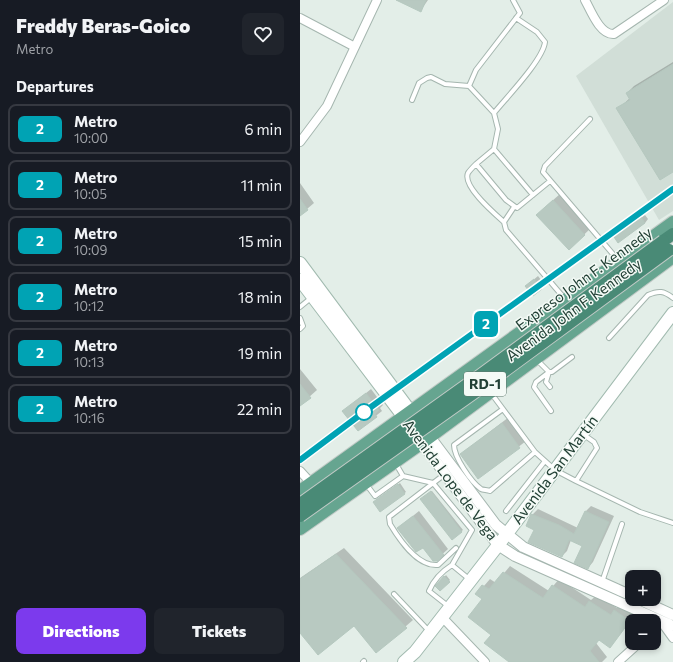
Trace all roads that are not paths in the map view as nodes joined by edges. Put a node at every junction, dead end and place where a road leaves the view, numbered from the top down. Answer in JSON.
{"nodes":[{"id":1,"x":377,"y":0,"type":"edge"},
{"id":2,"x":513,"y":0,"type":"edge"},
{"id":3,"x":585,"y":0,"type":"edge"},
{"id":4,"x":664,"y":0,"type":"edge"},
{"id":5,"x":300,"y":18,"type":"edge"},
{"id":6,"x":516,"y":18,"type":"junction"},
{"id":7,"x":355,"y":47,"type":"junction"},
{"id":8,"x":469,"y":86,"type":"junction"},
{"id":9,"x":412,"y":100,"type":"dead end"},
{"id":10,"x":494,"y":113,"type":"junction"},
{"id":11,"x":590,"y":119,"type":"dead end"},
{"id":12,"x":300,"y":142,"type":"edge"},
{"id":13,"x":494,"y":149,"type":"junction"},
{"id":14,"x":476,"y":164,"type":"junction"},
{"id":15,"x":550,"y":181,"type":"junction"},
{"id":16,"x":533,"y":195,"type":"junction"},
{"id":17,"x":514,"y":207,"type":"junction"},
{"id":18,"x":504,"y":222,"type":"junction"},
{"id":19,"x":673,"y":222,"type":"edge"},
{"id":20,"x":670,"y":246,"type":"edge"},
{"id":21,"x":618,"y":260,"type":"junction"},
{"id":22,"x":300,"y":263,"type":"edge"},
{"id":23,"x":300,"y":280,"type":"edge"},
{"id":24,"x":313,"y":297,"type":"junction"},
{"id":25,"x":673,"y":298,"type":"edge"},
{"id":26,"x":565,"y":299,"type":"junction"},
{"id":27,"x":300,"y":307,"type":"edge"},
{"id":28,"x":673,"y":313,"type":"edge"},
{"id":29,"x":300,"y":318,"type":"edge"},
{"id":30,"x":300,"y":329,"type":"edge"},
{"id":31,"x":609,"y":338,"type":"dead end"},
{"id":32,"x":484,"y":357,"type":"junction"},
{"id":33,"x":572,"y":357,"type":"dead end"},
{"id":34,"x":536,"y":359,"type":"junction"},
{"id":35,"x":549,"y":372,"type":"junction"},
{"id":36,"x":504,"y":382,"type":"junction"},
{"id":37,"x":550,"y":386,"type":"dead end"},
{"id":38,"x":490,"y":393,"type":"junction"},
{"id":39,"x":503,"y":409,"type":"junction"},
{"id":40,"x":552,"y":411,"type":"dead end"},
{"id":41,"x":407,"y":414,"type":"junction"},
{"id":42,"x":582,"y":434,"type":"junction"},
{"id":43,"x":426,"y":440,"type":"junction"},
{"id":44,"x":534,"y":452,"type":"junction"},
{"id":45,"x":545,"y":461,"type":"junction"},
{"id":46,"x":394,"y":462,"type":"junction"},
{"id":47,"x":328,"y":470,"type":"junction"},
{"id":48,"x":555,"y":470,"type":"junction"},
{"id":49,"x":300,"y":471,"type":"edge"},
{"id":50,"x":445,"y":474,"type":"junction"},
{"id":51,"x":403,"y":476,"type":"junction"},
{"id":52,"x":576,"y":481,"type":"junction"},
{"id":53,"x":311,"y":483,"type":"junction"},
{"id":54,"x":365,"y":483,"type":"junction"},
{"id":55,"x":433,"y":483,"type":"junction"},
{"id":56,"x":300,"y":491,"type":"edge"},
{"id":57,"x":476,"y":491,"type":"junction"},
{"id":58,"x":348,"y":494,"type":"junction"},
{"id":59,"x":300,"y":504,"type":"edge"},
{"id":60,"x":506,"y":511,"type":"dead end"},
{"id":61,"x":300,"y":516,"type":"edge"},
{"id":62,"x":482,"y":523,"type":"junction"},
{"id":63,"x":673,"y":523,"type":"edge"},
{"id":64,"x":622,"y":524,"type":"dead end"},
{"id":65,"x":300,"y":529,"type":"edge"},
{"id":66,"x":472,"y":530,"type":"junction"},
{"id":67,"x":506,"y":535,"type":"junction"},
{"id":68,"x":498,"y":545,"type":"junction"},
{"id":69,"x":456,"y":548,"type":"dead end"},
{"id":70,"x":452,"y":565,"type":"junction"},
{"id":71,"x":471,"y":580,"type":"junction"},
{"id":72,"x":601,"y":582,"type":"junction"},
{"id":73,"x":625,"y":593,"type":"edge"},
{"id":74,"x":394,"y":594,"type":"dead end"},
{"id":75,"x":654,"y":606,"type":"edge"},
{"id":76,"x":446,"y":613,"type":"junction"},
{"id":77,"x":669,"y":613,"type":"edge"},
{"id":78,"x":636,"y":614,"type":"edge"},
{"id":79,"x":661,"y":620,"type":"edge"},
{"id":80,"x":661,"y":624,"type":"edge"},
{"id":81,"x":673,"y":626,"type":"edge"},
{"id":82,"x":661,"y":628,"type":"edge"},
{"id":83,"x":430,"y":633,"type":"junction"},
{"id":84,"x":673,"y":638,"type":"edge"},
{"id":85,"x":631,"y":650,"type":"edge"},
{"id":86,"x":404,"y":662,"type":"edge"},
{"id":87,"x":485,"y":662,"type":"edge"},
{"id":88,"x":618,"y":662,"type":"edge"}],
"edges":[{"from":1,"to":7,"type":"street"},
{"from":2,"to":6,"type":"lane"},
{"from":3,"to":4,"type":"street"},
{"from":5,"to":7,"type":"street"},
{"from":6,"to":8,"type":"lane"},
{"from":6,"to":10,"type":"lane"},
{"from":7,"to":12,"type":"street"},
{"from":8,"to":9,"type":"lane"},
{"from":8,"to":10,"type":"lane"},
{"from":10,"to":13,"type":"lane"},
{"from":11,"to":15,"type":"lane"},
{"from":13,"to":14,"type":"lane"},
{"from":13,"to":16,"type":"lane"},
{"from":14,"to":17,"type":"lane"},
{"from":14,"to":18,"type":"lane"},
{"from":15,"to":16,"type":"lane"},
{"from":15,"to":21,"type":"lane"},
{"from":16,"to":17,"type":"lane"},
{"from":17,"to":18,"type":"lane"},
{"from":18,"to":26,"type":"lane"},
{"from":19,"to":21,"type":"main road","name":"Avenida John F. Kennedy","number":"RD-1"},
{"from":20,"to":34,"type":"main road","name":"Avenida John F. Kennedy","number":"RD-1"},
{"from":20,"to":59,"type":"highway","name":"Expreso John F. Kennedy","number":"RD-1","bridge":true},
{"from":20,"to":61,"type":"highway","name":"Expreso John F. Kennedy","number":"RD-1","bridge":true},
{"from":21,"to":26,"type":"main road","name":"Avenida John F. Kennedy","number":"RD-1"},
{"from":22,"to":41,"type":"main road","name":"Avenida Lope de Vega"},
{"from":23,"to":24,"type":"main road","name":"Avenida Lope de Vega"},
{"from":24,"to":27,"type":"lane"},
{"from":24,"to":41,"type":"main road","name":"Avenida Lope de Vega"},
{"from":25,"to":31,"type":"lane"},
{"from":26,"to":32,"type":"main road","name":"Avenida John F. Kennedy","number":"RD-1"},
{"from":28,"to":42,"type":"main road","name":"Avenida San Martín"},
{"from":29,"to":30,"type":"lane"},
{"from":32,"to":36,"type":"main road"},
{"from":32,"to":41,"type":"main road","name":"Avenida John F. Kennedy","number":"RD-1"},
{"from":33,"to":35,"type":"lane"},
{"from":34,"to":35,"type":"lane"},
{"from":34,"to":36,"type":"main road","name":"Avenida John F. Kennedy","number":"RD-1"},
{"from":35,"to":37,"type":"lane"},
{"from":35,"to":40,"type":"lane"},
{"from":36,"to":38,"type":"main road","name":"Avenida John F. Kennedy","number":"RD-1"},
{"from":38,"to":39,"type":"lane"},
{"from":38,"to":43,"type":"main road","name":"Avenida John F. Kennedy","number":"RD-1"},
{"from":39,"to":44,"type":"lane"},
{"from":39,"to":57,"type":"lane"},
{"from":41,"to":43,"type":"main road","name":"Avenida Lope de Vega"},
{"from":41,"to":47,"type":"main road","name":"Avenida John F. Kennedy","number":"RD-1"},
{"from":42,"to":48,"type":"main road","name":"Avenida San Martín"},
{"from":42,"to":52,"type":"lane"},
{"from":43,"to":46,"type":"main road","name":"Avenida John F. Kennedy","number":"RD-1"},
{"from":43,"to":50,"type":"street","name":"Avenida Lope de Vega"},
{"from":43,"to":57,"type":"street","name":"Avenida Lope de Vega"},
{"from":44,"to":45,"type":"lane"},
{"from":44,"to":57,"type":"lane"},
{"from":45,"to":48,"type":"lane"},
{"from":45,"to":60,"type":"lane"},
{"from":46,"to":51,"type":"lane"},
{"from":46,"to":54,"type":"main road","name":"Avenida John F. Kennedy","number":"RD-1"},
{"from":47,"to":53,"type":"main road","name":"Avenida John F. Kennedy","number":"RD-1"},
{"from":47,"to":58,"type":"main road"},
{"from":48,"to":52,"type":"lane"},
{"from":48,"to":67,"type":"main road","name":"Avenida San Martín"},
{"from":49,"to":53,"type":"street"},
{"from":50,"to":55,"type":"lane"},
{"from":50,"to":62,"type":"street","name":"Avenida Lope de Vega"},
{"from":51,"to":54,"type":"lane"},
{"from":51,"to":55,"type":"lane"},
{"from":52,"to":63,"type":"lane"},
{"from":53,"to":56,"type":"main road","name":"Avenida John F. Kennedy","number":"RD-1"},
{"from":54,"to":58,"type":"main road","name":"Avenida John F. Kennedy","number":"RD-1"},
{"from":55,"to":66,"type":"lane"},
{"from":55,"to":69,"type":"lane"},
{"from":57,"to":67,"type":"street","name":"Avenida Lope de Vega"},
{"from":58,"to":65,"type":"main road","name":"Avenida John F. Kennedy","number":"RD-1"},
{"from":62,"to":66,"type":"lane"},
{"from":62,"to":68,"type":"street","name":"Avenida Lope de Vega"},
{"from":64,"to":72,"type":"lane"},
{"from":66,"to":70,"type":"lane"},
{"from":67,"to":68,"type":"main road","name":"Avenida San Martín"},
{"from":67,"to":72,"type":"street","name":"Avenida Lope de Vega"},
{"from":68,"to":71,"type":"main road","name":"Avenida San Martín"},
{"from":68,"to":78,"type":"street","name":"Avenida Lope de Vega"},
{"from":70,"to":71,"type":"lane"},
{"from":70,"to":76,"type":"lane"},
{"from":71,"to":76,"type":"main road","name":"Avenida San Martín"},
{"from":72,"to":73,"type":"street","name":"Avenida Lope de Vega"},
{"from":74,"to":83,"type":"lane"},
{"from":75,"to":77,"type":"street"},
{"from":76,"to":83,"type":"main road","name":"Avenida San Martín"},
{"from":76,"to":87,"type":"street"},
{"from":77,"to":79,"type":"street"},
{"from":80,"to":81,"type":"street","name":"Avenida Lope de Vega"},
{"from":82,"to":84,"type":"street"},
{"from":83,"to":86,"type":"main road","name":"Avenida San Martín"},
{"from":85,"to":88,"type":"street"}]}
